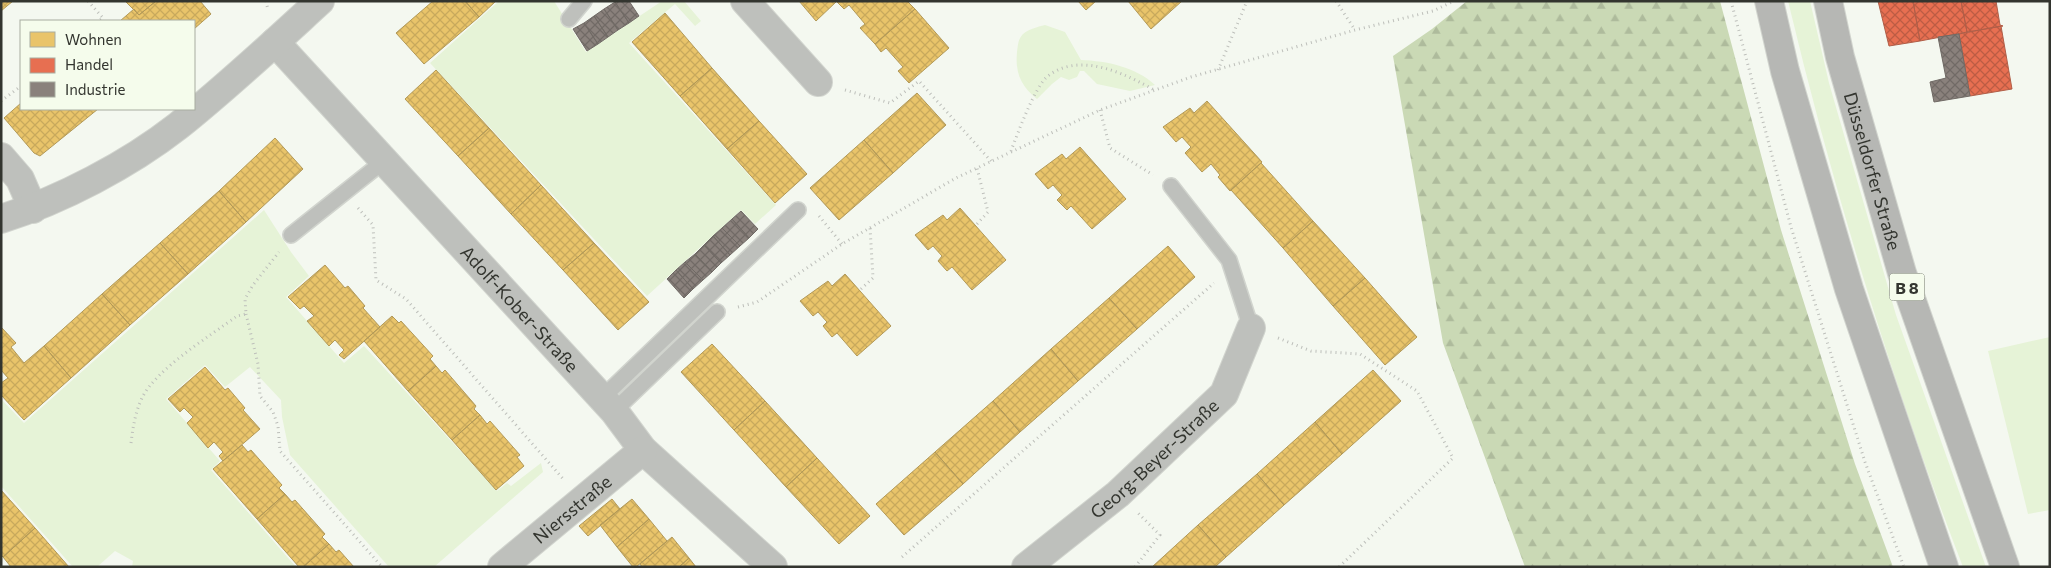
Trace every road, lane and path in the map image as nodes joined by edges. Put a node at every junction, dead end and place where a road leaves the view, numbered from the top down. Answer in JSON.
{"nodes":[{"id":1,"x":88,"y":1,"type":"edge"},
{"id":2,"x":320,"y":1,"type":"edge"},
{"id":3,"x":584,"y":1,"type":"edge"},
{"id":4,"x":745,"y":1,"type":"edge"},
{"id":5,"x":1247,"y":1,"type":"edge"},
{"id":6,"x":1336,"y":1,"type":"edge"},
{"id":7,"x":1454,"y":1,"type":"edge"},
{"id":8,"x":1731,"y":1,"type":"edge"},
{"id":9,"x":1769,"y":1,"type":"edge"},
{"id":10,"x":1828,"y":1,"type":"edge"},
{"id":11,"x":569,"y":19,"type":"dead end"},
{"id":12,"x":100,"y":20,"type":"edge"},
{"id":13,"x":1355,"y":30,"type":"junction"},
{"id":14,"x":275,"y":42,"type":"junction"},
{"id":15,"x":1218,"y":70,"type":"junction"},
{"id":16,"x":818,"y":82,"type":"joint"},
{"id":17,"x":20,"y":87,"type":"edge"},
{"id":18,"x":1156,"y":90,"type":"junction"},
{"id":19,"x":1,"y":101,"type":"edge"},
{"id":20,"x":1100,"y":110,"type":"junction"},
{"id":21,"x":1011,"y":152,"type":"junction"},
{"id":22,"x":1,"y":157,"type":"edge"},
{"id":23,"x":384,"y":161,"type":"junction"},
{"id":24,"x":991,"y":162,"type":"junction"},
{"id":25,"x":977,"y":168,"type":"junction"},
{"id":26,"x":1171,"y":186,"type":"joint"},
{"id":27,"x":344,"y":192,"type":"junction"},
{"id":28,"x":33,"y":209,"type":"junction"},
{"id":29,"x":798,"y":210,"type":"joint"},
{"id":30,"x":1,"y":219,"type":"edge"},
{"id":31,"x":977,"y":224,"type":"dead end"},
{"id":32,"x":870,"y":227,"type":"junction"},
{"id":33,"x":291,"y":235,"type":"joint"},
{"id":34,"x":842,"y":244,"type":"junction"},
{"id":35,"x":1232,"y":268,"type":"junction"},
{"id":36,"x":862,"y":289,"type":"dead end"},
{"id":37,"x":717,"y":312,"type":"joint"},
{"id":38,"x":246,"y":314,"type":"junction"},
{"id":39,"x":1251,"y":328,"type":"junction"},
{"id":40,"x":608,"y":404,"type":"junction"},
{"id":41,"x":131,"y":443,"type":"dead end"},
{"id":42,"x":643,"y":450,"type":"junction"},
{"id":43,"x":1118,"y":494,"type":"junction"},
{"id":44,"x":582,"y":501,"type":"junction"},
{"id":45,"x":902,"y":557,"type":"dead end"},
{"id":46,"x":382,"y":567,"type":"edge"},
{"id":47,"x":502,"y":567,"type":"edge"},
{"id":48,"x":773,"y":567,"type":"edge"},
{"id":49,"x":1026,"y":567,"type":"edge"},
{"id":50,"x":1135,"y":567,"type":"edge"},
{"id":51,"x":1339,"y":567,"type":"edge"},
{"id":52,"x":1904,"y":567,"type":"edge"},
{"id":53,"x":1944,"y":567,"type":"edge"},
{"id":54,"x":2005,"y":567,"type":"edge"}],
"edges":[{"from":1,"to":12,"type":"path"},
{"from":2,"to":14,"type":"street"},
{"from":3,"to":11,"type":"lane"},
{"from":4,"to":16,"type":"street"},
{"from":5,"to":15,"type":"path"},
{"from":6,"to":13,"type":"path"},
{"from":7,"to":13,"type":"path"},
{"from":8,"to":52,"type":"path"},
{"from":9,"to":53,"type":"main road"},
{"from":10,"to":54,"type":"main road","name":"Düsseldorfer Straße","number":"B 8"},
{"from":13,"to":15,"type":"path"},
{"from":14,"to":23,"type":"street","name":"Adolf-Kober-Straße"},
{"from":14,"to":28,"type":"street"},
{"from":15,"to":18,"type":"path"},
{"from":16,"to":24,"type":"path"},
{"from":17,"to":19,"type":"path"},
{"from":18,"to":20,"type":"path"},
{"from":18,"to":21,"type":"path"},
{"from":20,"to":21,"type":"path"},
{"from":20,"to":26,"type":"path"},
{"from":21,"to":24,"type":"path"},
{"from":22,"to":28,"type":"street"},
{"from":23,"to":27,"type":"lane"},
{"from":23,"to":40,"type":"street","name":"Adolf-Kober-Straße"},
{"from":24,"to":25,"type":"path"},
{"from":25,"to":31,"type":"path"},
{"from":25,"to":32,"type":"path"},
{"from":26,"to":35,"type":"lane"},
{"from":27,"to":33,"type":"lane"},
{"from":27,"to":44,"type":"path"},
{"from":28,"to":30,"type":"street"},
{"from":29,"to":34,"type":"path"},
{"from":29,"to":40,"type":"lane"},
{"from":32,"to":34,"type":"path"},
{"from":32,"to":36,"type":"path"},
{"from":33,"to":38,"type":"path"},
{"from":34,"to":37,"type":"path"},
{"from":35,"to":39,"type":"lane"},
{"from":35,"to":45,"type":"path"},
{"from":37,"to":40,"type":"lane"},
{"from":38,"to":41,"type":"path"},
{"from":38,"to":46,"type":"path"},
{"from":39,"to":43,"type":"street","name":"Georg-Beyer-Straße"},
{"from":39,"to":51,"type":"path"},
{"from":40,"to":42,"type":"street","name":"Adolf-Kober-Straße"},
{"from":42,"to":44,"type":"street","name":"Niersstraße"},
{"from":42,"to":48,"type":"street","name":"Adolf-Kober-Straße"},
{"from":43,"to":49,"type":"street","name":"Georg-Beyer-Straße"},
{"from":43,"to":50,"type":"path"},
{"from":44,"to":47,"type":"street","name":"Niersstraße"}]}
